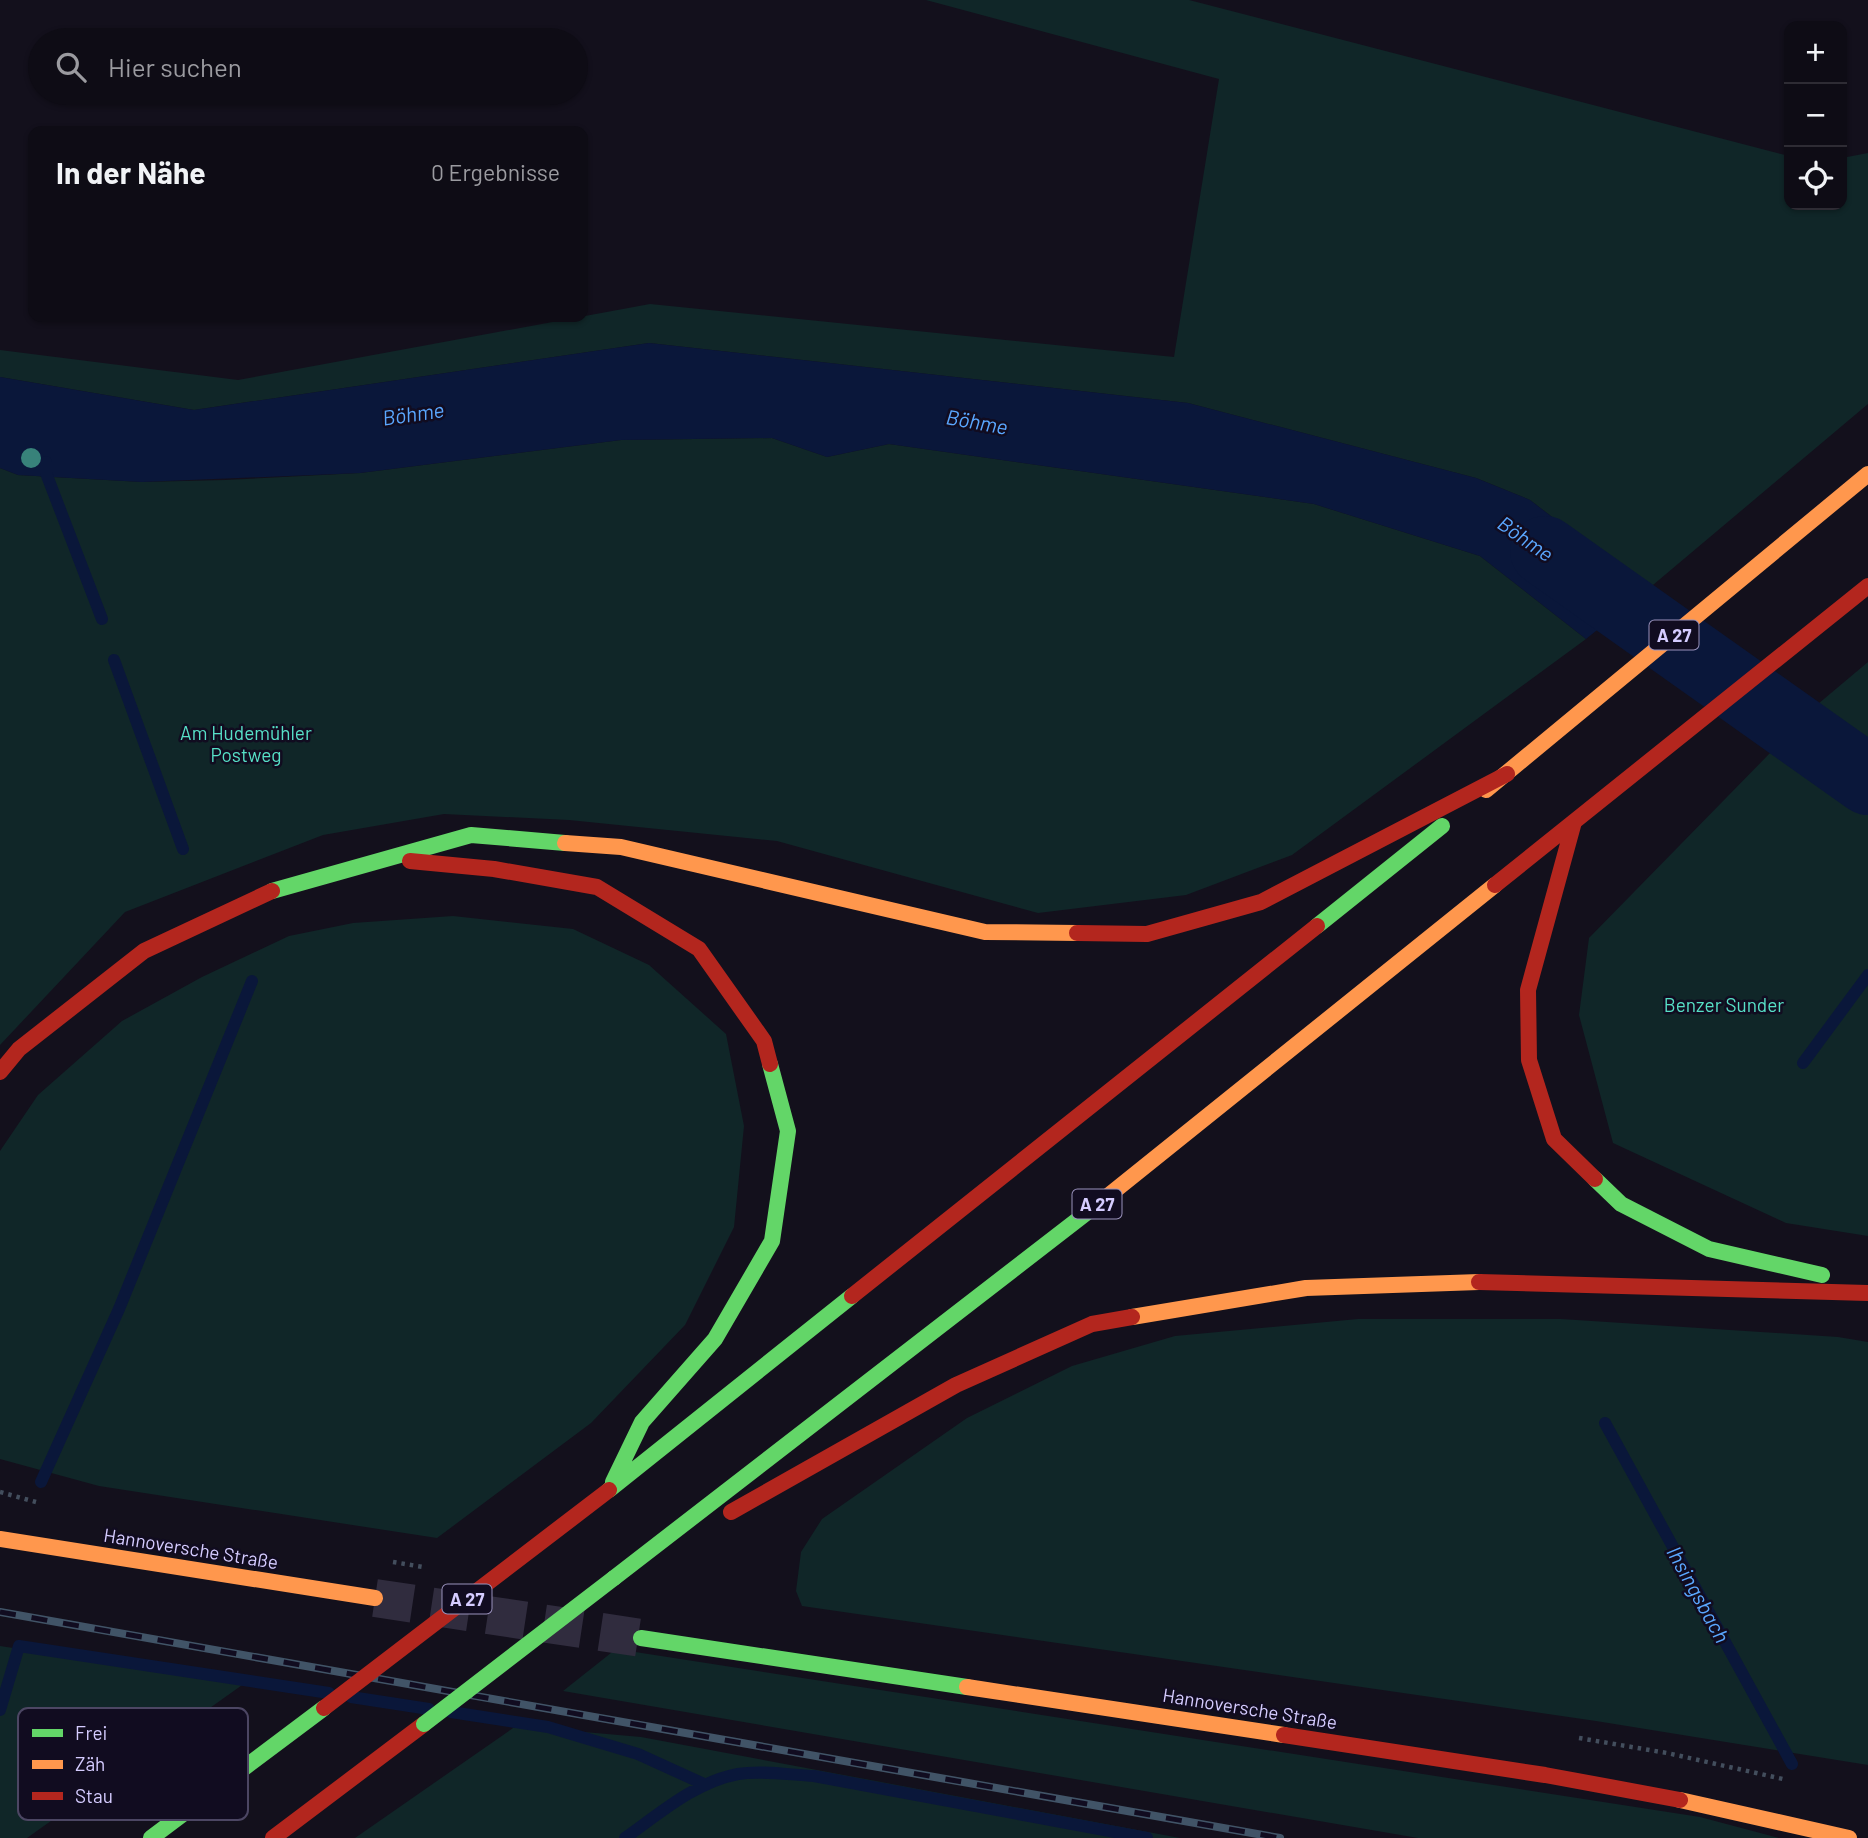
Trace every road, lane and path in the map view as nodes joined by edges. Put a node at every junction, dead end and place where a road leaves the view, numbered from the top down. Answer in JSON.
{"nodes":[{"id":1,"x":1868,"y":474,"type":"edge"},
{"id":2,"x":1868,"y":586,"type":"edge"},
{"id":3,"x":1507,"y":774,"type":"junction"},
{"id":4,"x":1574,"y":822,"type":"junction"},
{"id":5,"x":393,"y":859,"type":"junction"},
{"id":6,"x":0,"y":1072,"type":"edge"},
{"id":7,"x":1868,"y":1286,"type":"edge"},
{"id":8,"x":1868,"y":1293,"type":"edge"},
{"id":9,"x":609,"y":1490,"type":"junction"},
{"id":10,"x":0,"y":1539,"type":"edge"},
{"id":11,"x":614,"y":1578,"type":"junction"},
{"id":12,"x":375,"y":1598,"type":"tunnel mouth"},
{"id":13,"x":641,"y":1638,"type":"tunnel mouth"},
{"id":14,"x":248,"y":1765,"type":"edge"},
{"id":15,"x":175,"y":1820,"type":"edge"},
{"id":16,"x":151,"y":1838,"type":"edge"},
{"id":17,"x":273,"y":1838,"type":"edge"},
{"id":18,"x":1849,"y":1838,"type":"edge"}],
"edges":[{"from":1,"to":3,"type":"main road","number":"A 27"},
{"from":2,"to":4,"type":"main road","number":"A 27"},
{"from":3,"to":5,"type":"main road"},
{"from":3,"to":9,"type":"main road","number":"A 27"},
{"from":4,"to":7,"type":"main road"},
{"from":4,"to":11,"type":"main road","number":"A 27"},
{"from":5,"to":6,"type":"main road"},
{"from":5,"to":9,"type":"main road"},
{"from":8,"to":11,"type":"main road"},
{"from":9,"to":14,"type":"main road","number":"A 27","bridge":true},
{"from":10,"to":12,"type":"main road","name":"Hannoversche Straße"},
{"from":11,"to":17,"type":"main road","number":"A 27","bridge":true},
{"from":13,"to":18,"type":"main road","name":"Hannoversche Straße"},
{"from":15,"to":16,"type":"main road","number":"A 27","bridge":true}]}
